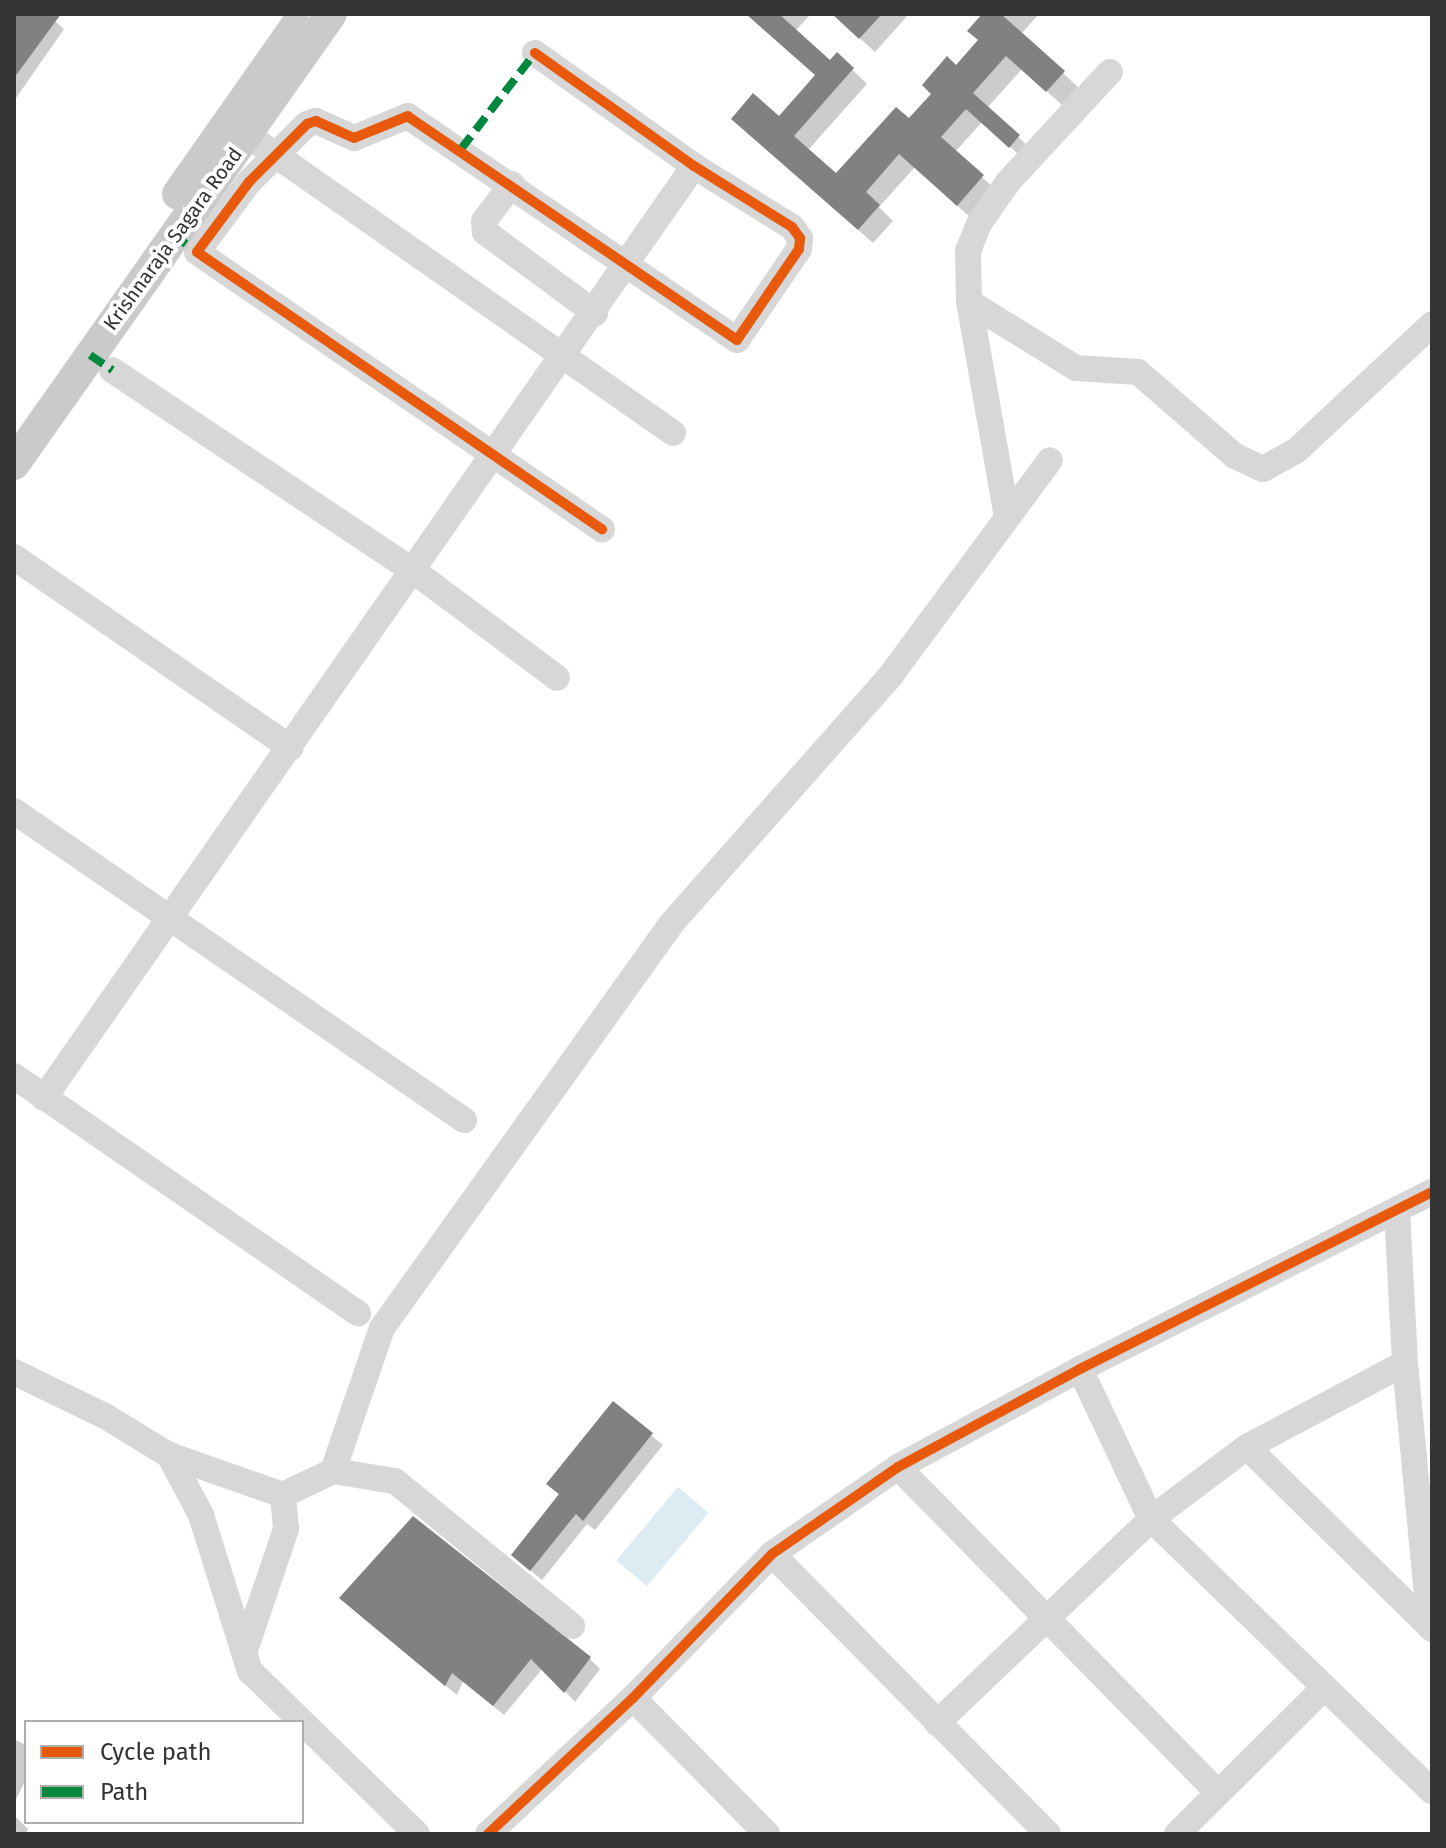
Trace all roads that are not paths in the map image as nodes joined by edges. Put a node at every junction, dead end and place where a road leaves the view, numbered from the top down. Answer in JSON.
{"nodes":[{"id":1,"x":305,"y":14,"type":"edge"},
{"id":2,"x":331,"y":14,"type":"edge"},
{"id":3,"x":535,"y":53,"type":"dead end"},
{"id":4,"x":1110,"y":72,"type":"dead end"},
{"id":5,"x":248,"y":135,"type":"junction"},
{"id":6,"x":275,"y":154,"type":"junction"},
{"id":7,"x":694,"y":166,"type":"junction"},
{"id":8,"x":512,"y":184,"type":"junction"},
{"id":9,"x":630,"y":263,"type":"junction"},
{"id":10,"x":969,"y":302,"type":"junction"},
{"id":11,"x":595,"y":313,"type":"junction"},
{"id":12,"x":1432,"y":324,"type":"edge"},
{"id":13,"x":565,"y":357,"type":"junction"},
{"id":14,"x":112,"y":370,"type":"dead end"},
{"id":15,"x":14,"y":425,"type":"edge"},
{"id":16,"x":673,"y":433,"type":"dead end"},
{"id":17,"x":495,"y":456,"type":"junction"},
{"id":18,"x":1050,"y":460,"type":"dead end"},
{"id":19,"x":14,"y":464,"type":"edge"},
{"id":20,"x":1007,"y":517,"type":"junction"},
{"id":21,"x":602,"y":529,"type":"dead end"},
{"id":22,"x":14,"y":557,"type":"edge"},
{"id":23,"x":415,"y":572,"type":"junction"},
{"id":24,"x":557,"y":678,"type":"dead end"},
{"id":25,"x":291,"y":748,"type":"junction"},
{"id":26,"x":14,"y":811,"type":"edge"},
{"id":27,"x":171,"y":918,"type":"junction"},
{"id":28,"x":14,"y":1076,"type":"edge"},
{"id":29,"x":44,"y":1098,"type":"junction"},
{"id":30,"x":464,"y":1120,"type":"dead end"},
{"id":31,"x":1432,"y":1192,"type":"edge"},
{"id":32,"x":1397,"y":1210,"type":"junction"},
{"id":33,"x":358,"y":1313,"type":"dead end"},
{"id":34,"x":1405,"y":1363,"type":"junction"},
{"id":35,"x":1080,"y":1369,"type":"junction"},
{"id":36,"x":14,"y":1372,"type":"edge"},
{"id":37,"x":1247,"y":1447,"type":"junction"},
{"id":38,"x":169,"y":1455,"type":"junction"},
{"id":39,"x":898,"y":1467,"type":"junction"},
{"id":40,"x":328,"y":1473,"type":"junction"},
{"id":41,"x":283,"y":1495,"type":"junction"},
{"id":42,"x":1151,"y":1519,"type":"junction"},
{"id":43,"x":772,"y":1554,"type":"junction"},
{"id":44,"x":1047,"y":1618,"type":"junction"},
{"id":45,"x":572,"y":1626,"type":"dead end"},
{"id":46,"x":1431,"y":1628,"type":"edge"},
{"id":47,"x":245,"y":1650,"type":"junction"},
{"id":48,"x":1323,"y":1689,"type":"junction"},
{"id":49,"x":633,"y":1698,"type":"junction"},
{"id":50,"x":300,"y":1720,"type":"edge"},
{"id":51,"x":937,"y":1723,"type":"junction"},
{"id":52,"x":304,"y":1724,"type":"edge"},
{"id":53,"x":1432,"y":1791,"type":"edge"},
{"id":54,"x":1218,"y":1793,"type":"junction"},
{"id":55,"x":417,"y":1834,"type":"edge"},
{"id":56,"x":488,"y":1834,"type":"edge"},
{"id":57,"x":767,"y":1834,"type":"edge"},
{"id":58,"x":1048,"y":1834,"type":"edge"},
{"id":59,"x":1177,"y":1834,"type":"edge"}],
"edges":[{"from":1,"to":15,"type":"main road","name":"Krishnaraja Sagara Road"},
{"from":2,"to":5,"type":"main road","name":"Krishnaraja Sagara Road"},
{"from":3,"to":7,"type":"street"},
{"from":4,"to":10,"type":"street"},
{"from":5,"to":6,"type":"street"},
{"from":5,"to":19,"type":"main road","name":"Krishnaraja Sagara Road"},
{"from":6,"to":8,"type":"street"},
{"from":6,"to":13,"type":"street"},
{"from":6,"to":17,"type":"street"},
{"from":7,"to":9,"type":"street"},
{"from":7,"to":9,"type":"street"},
{"from":8,"to":9,"type":"street"},
{"from":8,"to":11,"type":"street"},
{"from":9,"to":11,"type":"street"},
{"from":10,"to":12,"type":"street"},
{"from":10,"to":20,"type":"street"},
{"from":11,"to":13,"type":"street"},
{"from":13,"to":16,"type":"street"},
{"from":13,"to":17,"type":"street"},
{"from":14,"to":23,"type":"street"},
{"from":17,"to":21,"type":"street"},
{"from":17,"to":23,"type":"street"},
{"from":18,"to":20,"type":"street"},
{"from":20,"to":40,"type":"street"},
{"from":22,"to":25,"type":"street"},
{"from":23,"to":24,"type":"street"},
{"from":23,"to":25,"type":"street"},
{"from":25,"to":27,"type":"street"},
{"from":26,"to":27,"type":"street"},
{"from":27,"to":29,"type":"street"},
{"from":27,"to":30,"type":"street"},
{"from":28,"to":29,"type":"street"},
{"from":29,"to":33,"type":"street"},
{"from":31,"to":32,"type":"street"},
{"from":32,"to":34,"type":"street"},
{"from":32,"to":35,"type":"street"},
{"from":34,"to":37,"type":"street"},
{"from":34,"to":46,"type":"street"},
{"from":35,"to":39,"type":"street"},
{"from":35,"to":42,"type":"street"},
{"from":36,"to":38,"type":"street"},
{"from":37,"to":42,"type":"street"},
{"from":37,"to":46,"type":"street"},
{"from":38,"to":41,"type":"street"},
{"from":38,"to":47,"type":"street"},
{"from":39,"to":43,"type":"street"},
{"from":39,"to":44,"type":"street"},
{"from":40,"to":41,"type":"street"},
{"from":40,"to":45,"type":"street"},
{"from":41,"to":47,"type":"street"},
{"from":42,"to":44,"type":"street"},
{"from":42,"to":48,"type":"street"},
{"from":43,"to":49,"type":"street"},
{"from":43,"to":51,"type":"street"},
{"from":44,"to":51,"type":"street"},
{"from":44,"to":54,"type":"street"},
{"from":47,"to":50,"type":"street"},
{"from":48,"to":53,"type":"street"},
{"from":48,"to":54,"type":"street"},
{"from":49,"to":56,"type":"street"},
{"from":49,"to":57,"type":"street"},
{"from":51,"to":58,"type":"street"},
{"from":52,"to":55,"type":"street"},
{"from":54,"to":59,"type":"street"}]}
